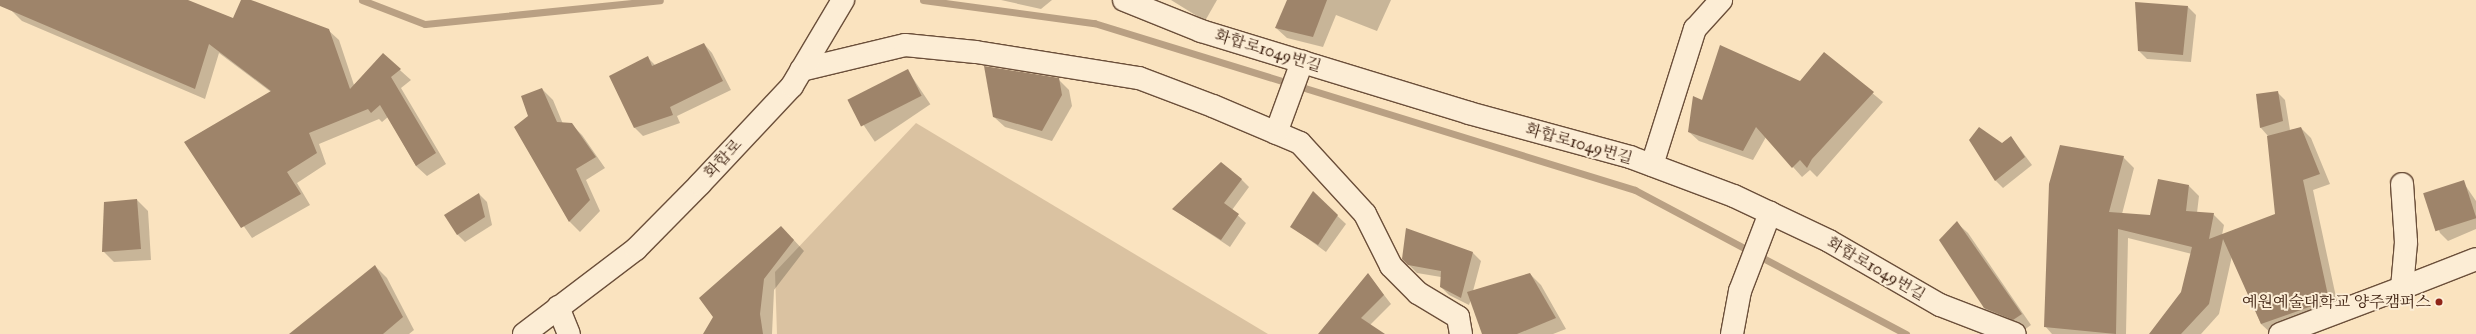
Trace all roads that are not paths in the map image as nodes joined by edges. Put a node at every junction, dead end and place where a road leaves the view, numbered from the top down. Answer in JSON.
{"nodes":[{"id":1,"x":843,"y":0,"type":"edge"},
{"id":2,"x":1124,"y":0,"type":"edge"},
{"id":3,"x":1721,"y":0,"type":"edge"},
{"id":4,"x":1300,"y":65,"type":"junction"},
{"id":5,"x":801,"y":70,"type":"junction"},
{"id":6,"x":1277,"y":125,"type":"junction"},
{"id":7,"x":1652,"y":165,"type":"junction"},
{"id":8,"x":2402,"y":184,"type":"dead end"},
{"id":9,"x":1770,"y":213,"type":"junction"},
{"id":10,"x":2476,"y":259,"type":"edge"},
{"id":11,"x":2402,"y":288,"type":"junction"},
{"id":12,"x":558,"y":307,"type":"junction"},
{"id":13,"x":524,"y":334,"type":"edge"},
{"id":14,"x":569,"y":334,"type":"edge"},
{"id":15,"x":1461,"y":334,"type":"edge"},
{"id":16,"x":1732,"y":334,"type":"edge"},
{"id":17,"x":2015,"y":334,"type":"edge"},
{"id":18,"x":2280,"y":334,"type":"edge"}],
"edges":[{"from":1,"to":5,"type":"street","name":"화합로"},
{"from":2,"to":4,"type":"street","name":"화합로1049번길"},
{"from":3,"to":7,"type":"street"},
{"from":4,"to":6,"type":"street"},
{"from":4,"to":7,"type":"street","name":"화합로1049번길"},
{"from":5,"to":6,"type":"street"},
{"from":5,"to":12,"type":"street","name":"화합로"},
{"from":6,"to":15,"type":"street"},
{"from":7,"to":9,"type":"street","name":"화합로1049번길"},
{"from":8,"to":11,"type":"street"},
{"from":9,"to":16,"type":"street"},
{"from":9,"to":17,"type":"street","name":"화합로1049번길"},
{"from":10,"to":11,"type":"street"},
{"from":11,"to":18,"type":"street"},
{"from":12,"to":13,"type":"street"},
{"from":12,"to":14,"type":"street"}]}
